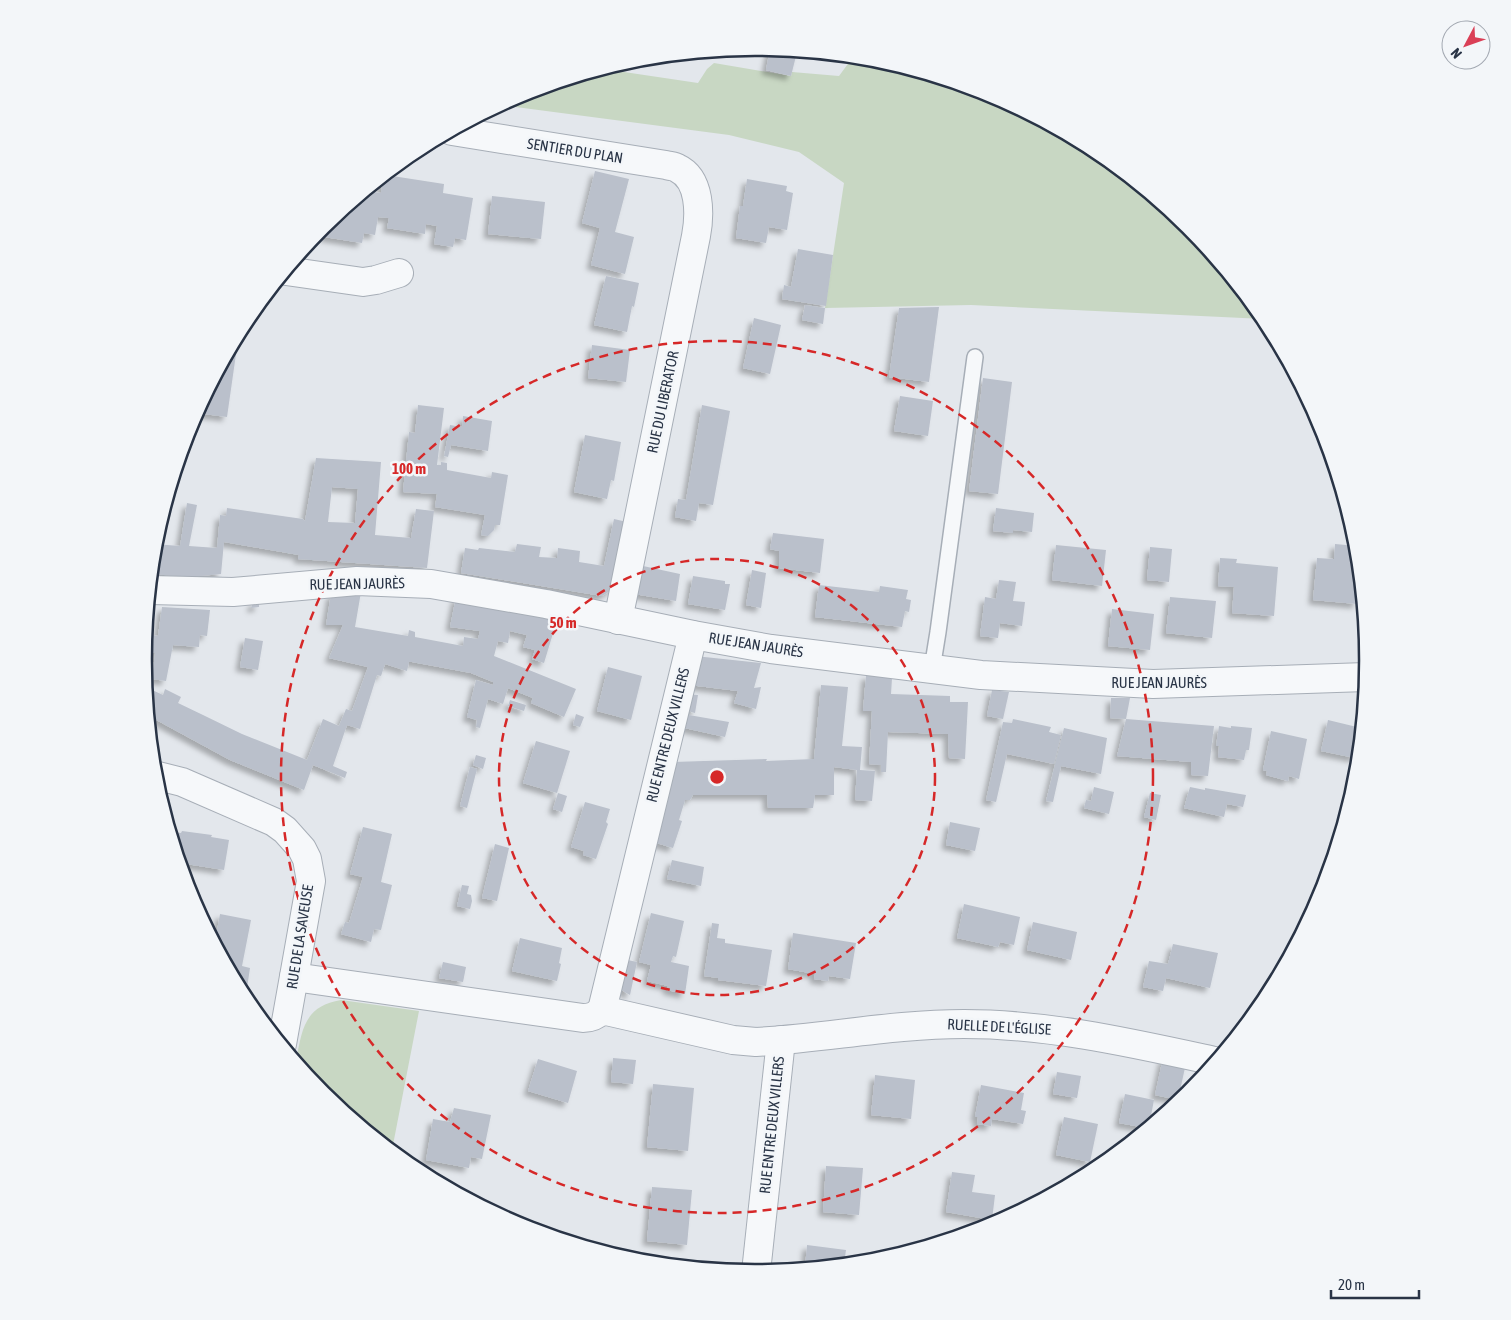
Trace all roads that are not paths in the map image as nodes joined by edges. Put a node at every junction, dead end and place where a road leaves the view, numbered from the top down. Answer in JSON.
{"nodes":[{"id":1,"x":462,"y":133,"type":"edge"},
{"id":2,"x":692,"y":183,"type":"joint"},
{"id":3,"x":294,"y":272,"type":"edge"},
{"id":4,"x":399,"y":273,"type":"dead end"},
{"id":5,"x":975,"y":357,"type":"dead end"},
{"id":6,"x":156,"y":590,"type":"edge"},
{"id":7,"x":618,"y":620,"type":"junction"},
{"id":8,"x":693,"y":635,"type":"junction"},
{"id":9,"x":932,"y":669,"type":"junction"},
{"id":10,"x":1359,"y":678,"type":"edge"},
{"id":11,"x":163,"y":777,"type":"edge"},
{"id":12,"x":294,"y":978,"type":"junction"},
{"id":13,"x":602,"y":1010,"type":"junction"},
{"id":14,"x":283,"y":1036,"type":"edge"},
{"id":15,"x":781,"y":1040,"type":"junction"},
{"id":16,"x":1208,"y":1059,"type":"edge"},
{"id":17,"x":757,"y":1264,"type":"edge"}],
"edges":[{"from":1,"to":2,"type":"street","name":"SENTIER DU PLAN"},
{"from":2,"to":7,"type":"street","name":"RUE DU LIBERATOR"},
{"from":3,"to":4,"type":"street"},
{"from":5,"to":9,"type":"lane"},
{"from":6,"to":7,"type":"street","name":"RUE JEAN JAURÈS"},
{"from":7,"to":8,"type":"street","name":"RUE JEAN JAURÈS"},
{"from":8,"to":9,"type":"street","name":"RUE JEAN JAURÈS"},
{"from":8,"to":13,"type":"street","name":"RUE ENTRE DEUX VILLERS"},
{"from":9,"to":10,"type":"street","name":"RUE JEAN JAURÈS"},
{"from":11,"to":12,"type":"street","name":"RUE DE LA SAVEUSE"},
{"from":12,"to":13,"type":"street"},
{"from":12,"to":14,"type":"street","name":"RUE DE LA SAVEUSE"},
{"from":13,"to":15,"type":"street","name":"RUE ENTRE DEUX VILLERS"},
{"from":15,"to":16,"type":"street","name":"RUELLE DE L'ÉGLISE"},
{"from":15,"to":17,"type":"street","name":"RUE ENTRE DEUX VILLERS"}]}
